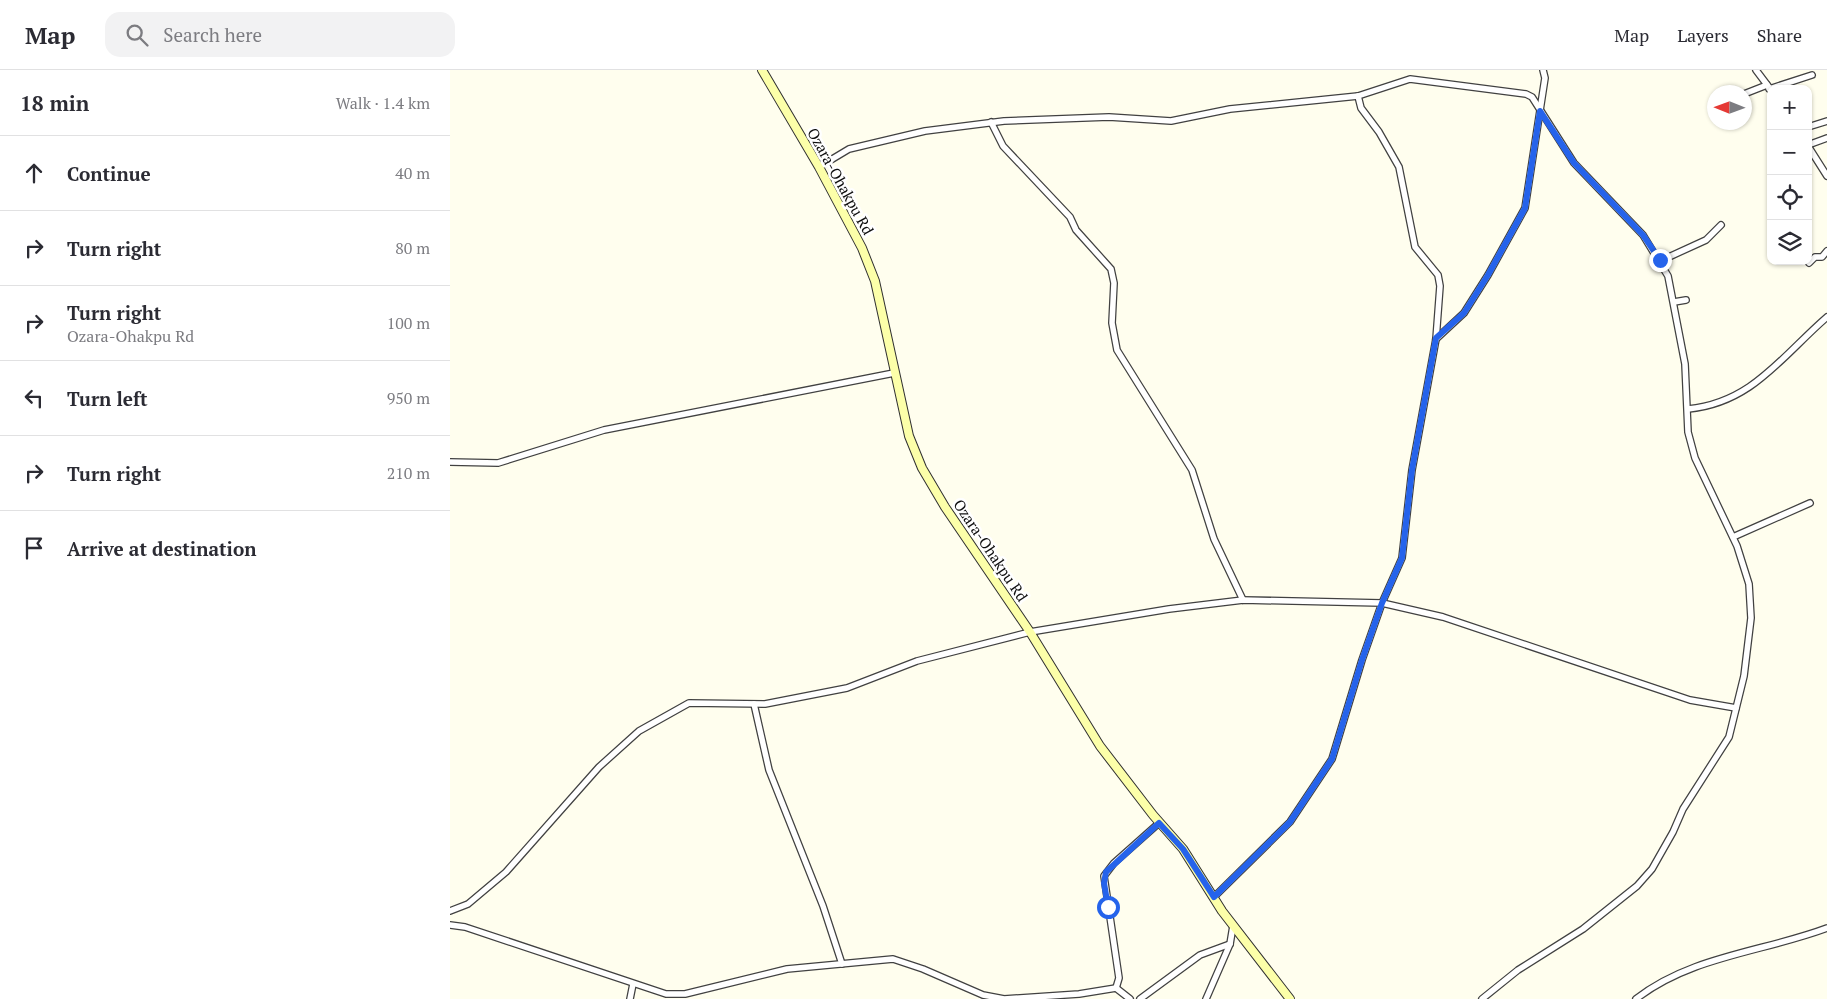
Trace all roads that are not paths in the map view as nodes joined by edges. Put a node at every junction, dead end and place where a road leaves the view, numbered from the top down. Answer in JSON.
{"nodes":[{"id":1,"x":762,"y":70,"type":"edge"},
{"id":2,"x":1543,"y":70,"type":"edge"},
{"id":3,"x":1756,"y":70,"type":"edge"},
{"id":4,"x":1812,"y":75,"type":"dead end"},
{"id":5,"x":1767,"y":85,"type":"edge"},
{"id":6,"x":1779,"y":85,"type":"edge"},
{"id":7,"x":1767,"y":88,"type":"edge"},
{"id":8,"x":1752,"y":92,"type":"edge"},
{"id":9,"x":1358,"y":96,"type":"junction"},
{"id":10,"x":1540,"y":111,"type":"junction"},
{"id":11,"x":1827,"y":120,"type":"edge"},
{"id":12,"x":990,"y":122,"type":"junction"},
{"id":13,"x":1812,"y":126,"type":"edge"},
{"id":14,"x":1827,"y":138,"type":"edge"},
{"id":15,"x":1812,"y":144,"type":"edge"},
{"id":16,"x":1812,"y":152,"type":"edge"},
{"id":17,"x":819,"y":167,"type":"junction"},
{"id":18,"x":1827,"y":176,"type":"edge"},
{"id":19,"x":1721,"y":225,"type":"dead end"},
{"id":20,"x":1827,"y":251,"type":"edge"},
{"id":21,"x":1660,"y":260,"type":"junction"},
{"id":22,"x":1812,"y":260,"type":"edge"},
{"id":23,"x":1686,"y":300,"type":"dead end"},
{"id":24,"x":1674,"y":302,"type":"junction"},
{"id":25,"x":1827,"y":317,"type":"edge"},
{"id":26,"x":1436,"y":338,"type":"junction"},
{"id":27,"x":894,"y":373,"type":"junction"},
{"id":28,"x":1688,"y":409,"type":"junction"},
{"id":29,"x":450,"y":462,"type":"edge"},
{"id":30,"x":1810,"y":503,"type":"dead end"},
{"id":31,"x":1733,"y":537,"type":"junction"},
{"id":32,"x":1243,"y":600,"type":"junction"},
{"id":33,"x":1382,"y":603,"type":"junction"},
{"id":34,"x":1030,"y":632,"type":"junction"},
{"id":35,"x":754,"y":704,"type":"junction"},
{"id":36,"x":1736,"y":708,"type":"junction"},
{"id":37,"x":1159,"y":823,"type":"junction"},
{"id":38,"x":1214,"y":897,"type":"junction"},
{"id":39,"x":450,"y":911,"type":"edge"},
{"id":40,"x":450,"y":925,"type":"edge"},
{"id":41,"x":1233,"y":926,"type":"junction"},
{"id":42,"x":1827,"y":928,"type":"edge"},
{"id":43,"x":1230,"y":944,"type":"junction"},
{"id":44,"x":842,"y":964,"type":"junction"},
{"id":45,"x":633,"y":984,"type":"junction"},
{"id":46,"x":1116,"y":988,"type":"junction"},
{"id":47,"x":630,"y":999,"type":"edge"},
{"id":48,"x":1130,"y":999,"type":"edge"},
{"id":49,"x":1140,"y":999,"type":"edge"},
{"id":50,"x":1206,"y":999,"type":"edge"},
{"id":51,"x":1290,"y":999,"type":"edge"},
{"id":52,"x":1482,"y":999,"type":"edge"},
{"id":53,"x":1636,"y":999,"type":"edge"}],
"edges":[{"from":1,"to":17,"type":"main road","name":"Ozara-Ohakpu Rd"},
{"from":2,"to":10,"type":"street"},
{"from":3,"to":5,"type":"street"},
{"from":4,"to":6,"type":"street"},
{"from":7,"to":8,"type":"street"},
{"from":9,"to":10,"type":"street"},
{"from":9,"to":12,"type":"street"},
{"from":9,"to":26,"type":"street"},
{"from":10,"to":21,"type":"street"},
{"from":10,"to":26,"type":"street"},
{"from":11,"to":13,"type":"street"},
{"from":12,"to":17,"type":"street"},
{"from":12,"to":32,"type":"street"},
{"from":14,"to":15,"type":"street"},
{"from":16,"to":18,"type":"street"},
{"from":17,"to":27,"type":"main road","name":"Ozara-Ohakpu Rd"},
{"from":19,"to":21,"type":"street"},
{"from":20,"to":22,"type":"street"},
{"from":21,"to":24,"type":"street"},
{"from":23,"to":24,"type":"street"},
{"from":24,"to":28,"type":"street"},
{"from":25,"to":28,"type":"street"},
{"from":26,"to":33,"type":"street"},
{"from":27,"to":29,"type":"street"},
{"from":27,"to":34,"type":"main road","name":"Ozara-Ohakpu Rd"},
{"from":28,"to":31,"type":"street"},
{"from":30,"to":31,"type":"street"},
{"from":31,"to":36,"type":"street"},
{"from":32,"to":33,"type":"street"},
{"from":32,"to":34,"type":"street"},
{"from":33,"to":36,"type":"street"},
{"from":33,"to":38,"type":"street"},
{"from":34,"to":35,"type":"street"},
{"from":34,"to":37,"type":"main road","name":"Ozara-Ohakpu Rd"},
{"from":35,"to":39,"type":"street"},
{"from":35,"to":44,"type":"street"},
{"from":36,"to":52,"type":"street"},
{"from":37,"to":38,"type":"main road","name":"Ozara-Ohakpu Rd"},
{"from":37,"to":46,"type":"street"},
{"from":38,"to":41,"type":"main road","name":"Ozara-Ohakpu Rd"},
{"from":40,"to":45,"type":"street"},
{"from":41,"to":43,"type":"street"},
{"from":41,"to":51,"type":"main road","name":"Ozara-Ohakpu Rd"},
{"from":42,"to":53,"type":"street"},
{"from":43,"to":49,"type":"street"},
{"from":43,"to":50,"type":"street"},
{"from":44,"to":45,"type":"street"},
{"from":44,"to":46,"type":"street"},
{"from":45,"to":47,"type":"street"},
{"from":46,"to":48,"type":"street"}]}
